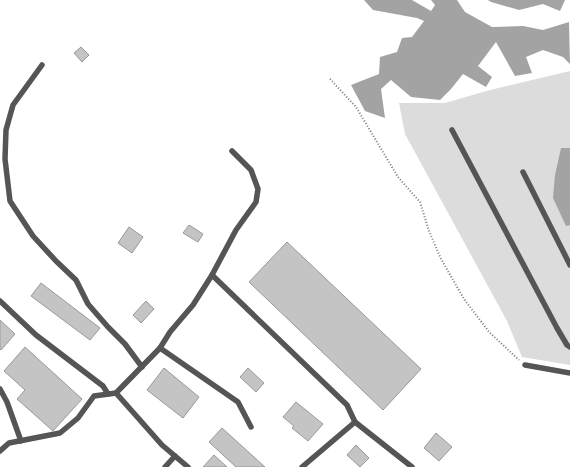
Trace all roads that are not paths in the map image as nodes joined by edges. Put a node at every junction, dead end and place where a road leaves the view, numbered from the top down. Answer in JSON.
{"nodes":[{"id":1,"x":42,"y":65,"type":"dead end"},
{"id":2,"x":452,"y":130,"type":"dead end"},
{"id":3,"x":232,"y":150,"type":"dead end"},
{"id":4,"x":524,"y":172,"type":"dead end"},
{"id":5,"x":570,"y":265,"type":"edge"},
{"id":6,"x":212,"y":274,"type":"junction"},
{"id":7,"x":0,"y":301,"type":"edge"},
{"id":8,"x":570,"y":347,"type":"edge"},
{"id":9,"x":160,"y":348,"type":"junction"},
{"id":10,"x":525,"y":365,"type":"road end"},
{"id":11,"x":142,"y":367,"type":"junction"},
{"id":12,"x":570,"y":373,"type":"edge"},
{"id":13,"x":0,"y":389,"type":"edge"},
{"id":14,"x":116,"y":393,"type":"junction"},
{"id":15,"x":108,"y":394,"type":"junction"},
{"id":16,"x":356,"y":422,"type":"junction"},
{"id":17,"x":251,"y":427,"type":"dead end"},
{"id":18,"x":21,"y":441,"type":"junction"},
{"id":19,"x":0,"y":451,"type":"edge"},
{"id":20,"x":174,"y":456,"type":"junction"},
{"id":21,"x":165,"y":467,"type":"edge"},
{"id":22,"x":188,"y":467,"type":"edge"},
{"id":23,"x":302,"y":467,"type":"edge"},
{"id":24,"x":412,"y":467,"type":"edge"}],
"edges":[{"from":1,"to":11,"type":"lane"},
{"from":2,"to":8,"type":"lane"},
{"from":3,"to":6,"type":"lane"},
{"from":4,"to":5,"type":"lane"},
{"from":6,"to":9,"type":"lane"},
{"from":6,"to":16,"type":"lane"},
{"from":7,"to":15,"type":"lane"},
{"from":9,"to":11,"type":"lane"},
{"from":9,"to":17,"type":"lane"},
{"from":10,"to":12,"type":"lane"},
{"from":11,"to":14,"type":"lane"},
{"from":13,"to":18,"type":"lane"},
{"from":14,"to":15,"type":"lane"},
{"from":14,"to":20,"type":"lane"},
{"from":15,"to":18,"type":"lane"},
{"from":16,"to":23,"type":"lane"},
{"from":16,"to":24,"type":"lane"},
{"from":18,"to":19,"type":"lane"},
{"from":20,"to":21,"type":"lane"},
{"from":20,"to":22,"type":"lane"}]}
